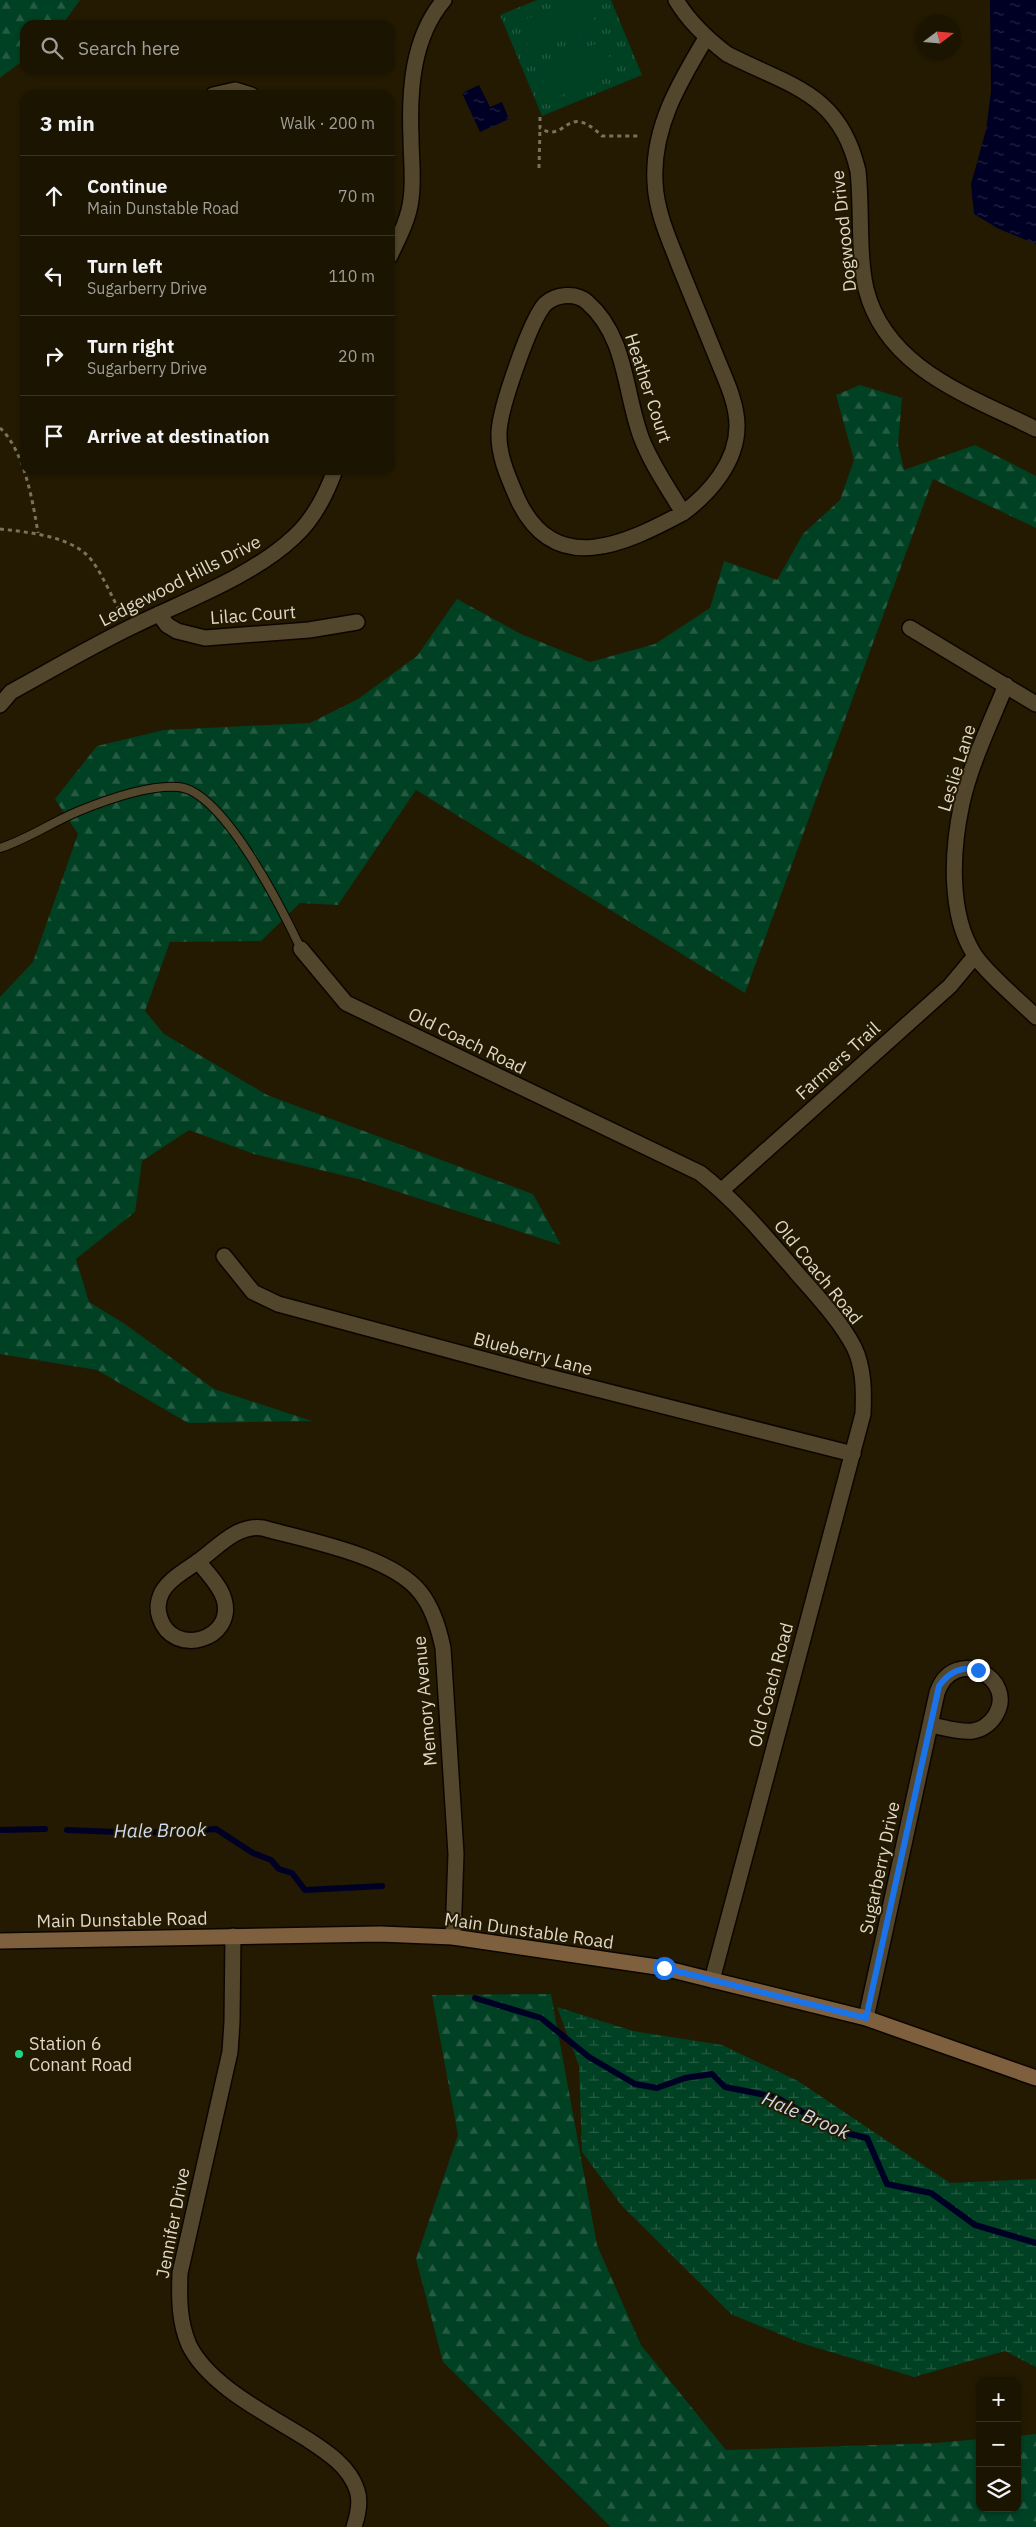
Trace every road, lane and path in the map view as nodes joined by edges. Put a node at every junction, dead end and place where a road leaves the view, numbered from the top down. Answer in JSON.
{"nodes":[{"id":1,"x":444,"y":0,"type":"edge"},
{"id":2,"x":676,"y":0,"type":"edge"},
{"id":3,"x":706,"y":38,"type":"junction"},
{"id":4,"x":540,"y":118,"type":"dead end"},
{"id":5,"x":540,"y":128,"type":"junction"},
{"id":6,"x":640,"y":136,"type":"dead end"},
{"id":7,"x":539,"y":168,"type":"dead end"},
{"id":8,"x":395,"y":245,"type":"edge"},
{"id":9,"x":0,"y":428,"type":"edge"},
{"id":10,"x":1036,"y":430,"type":"edge"},
{"id":11,"x":20,"y":461,"type":"edge"},
{"id":12,"x":24,"y":475,"type":"edge"},
{"id":13,"x":333,"y":475,"type":"edge"},
{"id":14,"x":683,"y":513,"type":"junction"},
{"id":15,"x":0,"y":529,"type":"edge"},
{"id":16,"x":38,"y":533,"type":"junction"},
{"id":17,"x":159,"y":614,"type":"junction"},
{"id":18,"x":357,"y":622,"type":"dead end"},
{"id":19,"x":129,"y":628,"type":"junction"},
{"id":20,"x":910,"y":628,"type":"dead end"},
{"id":21,"x":1006,"y":685,"type":"junction"},
{"id":22,"x":5,"y":690,"type":"edge"},
{"id":23,"x":1036,"y":704,"type":"edge"},
{"id":24,"x":0,"y":705,"type":"edge"},
{"id":25,"x":0,"y":848,"type":"edge"},
{"id":26,"x":301,"y":949,"type":"joint"},
{"id":27,"x":975,"y":956,"type":"junction"},
{"id":28,"x":1036,"y":1016,"type":"edge"},
{"id":29,"x":722,"y":1190,"type":"junction"},
{"id":30,"x":224,"y":1256,"type":"dead end"},
{"id":31,"x":852,"y":1454,"type":"junction"},
{"id":32,"x":198,"y":1561,"type":"junction"},
{"id":33,"x":930,"y":1725,"type":"junction"},
{"id":34,"x":233,"y":1936,"type":"junction"},
{"id":35,"x":453,"y":1937,"type":"junction"},
{"id":36,"x":0,"y":1941,"type":"edge"},
{"id":37,"x":712,"y":1980,"type":"junction"},
{"id":38,"x":866,"y":2018,"type":"junction"},
{"id":39,"x":1036,"y":2078,"type":"edge"},
{"id":40,"x":354,"y":2527,"type":"edge"}],
"edges":[{"from":1,"to":8,"type":"street"},
{"from":2,"to":3,"type":"street","name":"Dogwood Drive"},
{"from":3,"to":10,"type":"street","name":"Dogwood Drive"},
{"from":3,"to":14,"type":"street","name":"Heather Court"},
{"from":4,"to":5,"type":"path"},
{"from":5,"to":6,"type":"path"},
{"from":5,"to":7,"type":"path"},
{"from":9,"to":11,"type":"path"},
{"from":12,"to":16,"type":"path"},
{"from":13,"to":17,"type":"street","name":"Ledgewood Hills Drive"},
{"from":14,"to":14,"type":"street","name":"Heather Court"},
{"from":15,"to":16,"type":"path"},
{"from":16,"to":19,"type":"path"},
{"from":17,"to":18,"type":"street","name":"Lilac Court"},
{"from":17,"to":19,"type":"street","name":"Ledgewood Hills Drive"},
{"from":19,"to":22,"type":"street","name":"Ledgewood Hills Drive"},
{"from":20,"to":21,"type":"street"},
{"from":21,"to":23,"type":"street"},
{"from":21,"to":27,"type":"street","name":"Leslie Lane"},
{"from":22,"to":24,"type":"street","name":"Ledgewood Hills Drive"},
{"from":25,"to":26,"type":"lane"},
{"from":26,"to":29,"type":"street","name":"Old Coach Road"},
{"from":27,"to":28,"type":"street","name":"Leslie Lane"},
{"from":27,"to":29,"type":"street","name":"Farmers Trail"},
{"from":29,"to":31,"type":"street","name":"Old Coach Road"},
{"from":30,"to":31,"type":"street","name":"Blueberry Lane"},
{"from":31,"to":37,"type":"street","name":"Old Coach Road"},
{"from":32,"to":32,"type":"street","name":"Memory Avenue"},
{"from":32,"to":35,"type":"street","name":"Memory Avenue"},
{"from":33,"to":33,"type":"street","name":"Sugarberry Drive"},
{"from":33,"to":38,"type":"street","name":"Sugarberry Drive"},
{"from":34,"to":35,"type":"main road","name":"Main Dunstable Road"},
{"from":34,"to":36,"type":"main road","name":"Main Dunstable Road"},
{"from":34,"to":40,"type":"street","name":"Jennifer Drive"},
{"from":35,"to":37,"type":"main road","name":"Main Dunstable Road"},
{"from":37,"to":38,"type":"main road","name":"Main Dunstable Road"},
{"from":38,"to":39,"type":"main road","name":"Main Dunstable Road"}]}
